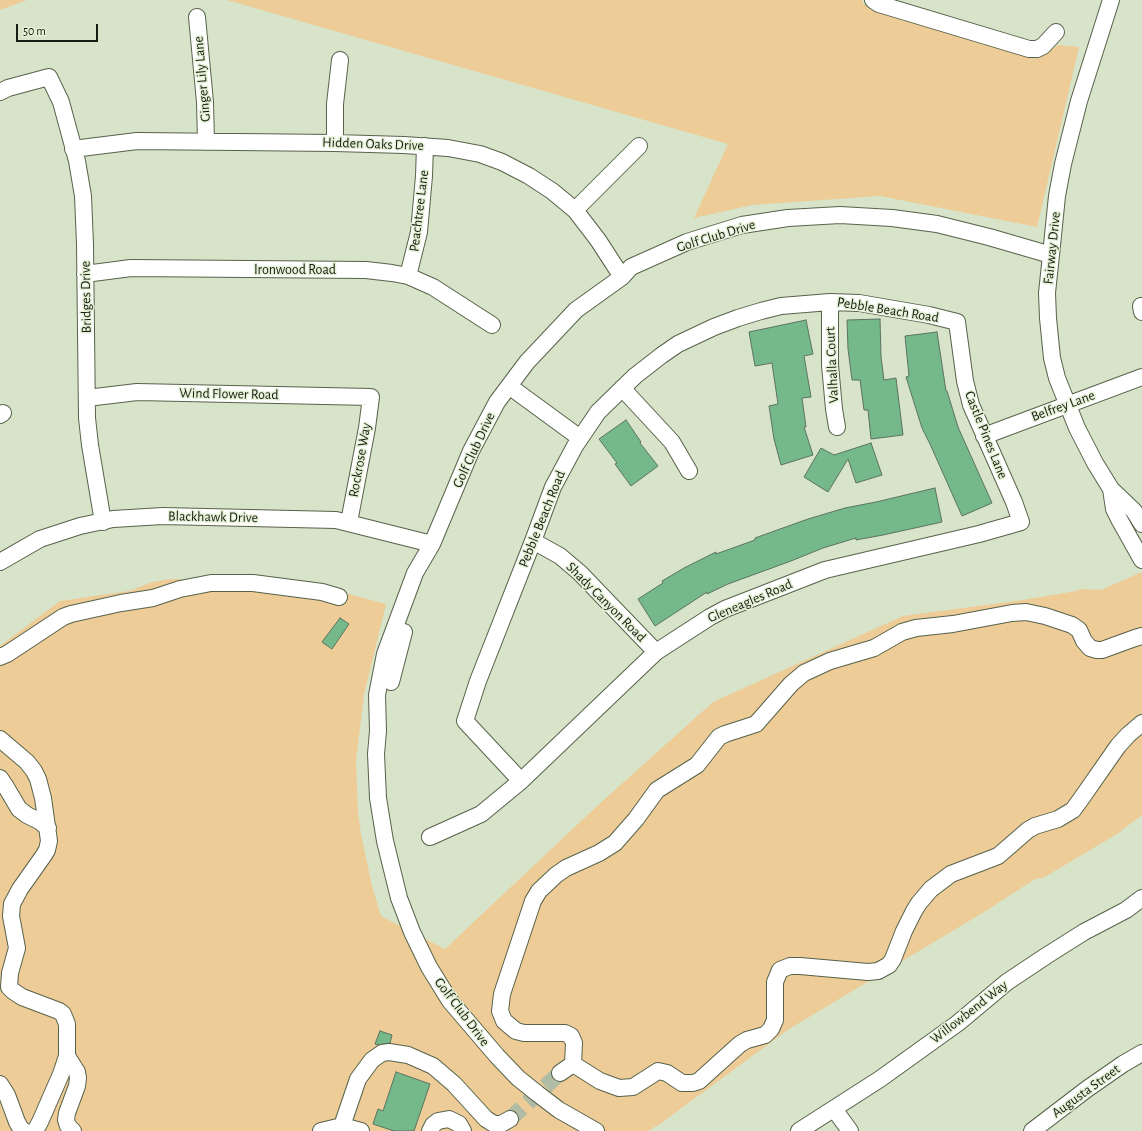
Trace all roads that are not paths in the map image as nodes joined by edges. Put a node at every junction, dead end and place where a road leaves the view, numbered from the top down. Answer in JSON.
{"nodes":[{"id":1,"x":873,"y":0,"type":"edge"},
{"id":2,"x":1111,"y":0,"type":"edge"},
{"id":3,"x":196,"y":17,"type":"dead end"},
{"id":4,"x":1056,"y":32,"type":"dead end"},
{"id":5,"x":340,"y":60,"type":"dead end"},
{"id":6,"x":0,"y":92,"type":"edge"},
{"id":7,"x":206,"y":142,"type":"junction"},
{"id":8,"x":335,"y":142,"type":"junction"},
{"id":9,"x":425,"y":146,"type":"junction"},
{"id":10,"x":639,"y":146,"type":"dead end"},
{"id":11,"x":73,"y":148,"type":"junction"},
{"id":12,"x":575,"y":210,"type":"junction"},
{"id":13,"x":1051,"y":255,"type":"junction"},
{"id":14,"x":85,"y":274,"type":"junction"},
{"id":15,"x":408,"y":276,"type":"junction"},
{"id":16,"x":622,"y":277,"type":"junction"},
{"id":17,"x":830,"y":302,"type":"junction"},
{"id":18,"x":957,"y":322,"type":"joint"},
{"id":19,"x":492,"y":325,"type":"dead end"},
{"id":20,"x":1142,"y":377,"type":"edge"},
{"id":21,"x":508,"y":386,"type":"junction"},
{"id":22,"x":622,"y":388,"type":"junction"},
{"id":23,"x":371,"y":397,"type":"joint"},
{"id":24,"x":87,"y":398,"type":"junction"},
{"id":25,"x":1068,"y":404,"type":"junction"},
{"id":26,"x":837,"y":427,"type":"dead end"},
{"id":27,"x":984,"y":436,"type":"junction"},
{"id":28,"x":580,"y":438,"type":"junction"},
{"id":29,"x":689,"y":471,"type":"dead end"},
{"id":30,"x":1111,"y":489,"type":"junction"},
{"id":31,"x":103,"y":522,"type":"junction"},
{"id":32,"x":349,"y":522,"type":"junction"},
{"id":33,"x":1021,"y":522,"type":"joint"},
{"id":34,"x":1141,"y":522,"type":"edge"},
{"id":35,"x":1125,"y":530,"type":"junction"},
{"id":36,"x":533,"y":541,"type":"junction"},
{"id":37,"x":432,"y":544,"type":"junction"},
{"id":38,"x":1142,"y":560,"type":"edge"},
{"id":39,"x":0,"y":562,"type":"edge"},
{"id":40,"x":339,"y":597,"type":"dead end"},
{"id":41,"x":1142,"y":636,"type":"edge"},
{"id":42,"x":656,"y":652,"type":"junction"},
{"id":43,"x":0,"y":657,"type":"edge"},
{"id":44,"x":1142,"y":723,"type":"edge"},
{"id":45,"x":0,"y":739,"type":"edge"},
{"id":46,"x":0,"y":778,"type":"edge"},
{"id":47,"x":521,"y":781,"type":"junction"},
{"id":48,"x":48,"y":828,"type":"junction"},
{"id":49,"x":430,"y":837,"type":"dead end"},
{"id":50,"x":1142,"y":898,"type":"edge"},
{"id":51,"x":5,"y":989,"type":"edge"},
{"id":52,"x":1142,"y":1053,"type":"edge"},
{"id":53,"x":67,"y":1056,"type":"junction"},
{"id":54,"x":573,"y":1064,"type":"junction"},
{"id":55,"x":560,"y":1073,"type":"tunnel mouth"},
{"id":56,"x":0,"y":1084,"type":"edge"},
{"id":57,"x":834,"y":1109,"type":"junction"},
{"id":58,"x":510,"y":1119,"type":"tunnel mouth"},
{"id":59,"x":342,"y":1126,"type":"junction"},
{"id":60,"x":24,"y":1131,"type":"edge"},
{"id":61,"x":35,"y":1131,"type":"edge"},
{"id":62,"x":73,"y":1131,"type":"edge"},
{"id":63,"x":321,"y":1131,"type":"edge"},
{"id":64,"x":361,"y":1131,"type":"edge"},
{"id":65,"x":430,"y":1131,"type":"edge"},
{"id":66,"x":463,"y":1131,"type":"edge"},
{"id":67,"x":596,"y":1131,"type":"edge"},
{"id":68,"x":799,"y":1131,"type":"edge"},
{"id":69,"x":850,"y":1131,"type":"edge"},
{"id":70,"x":1032,"y":1131,"type":"edge"}],
"edges":[{"from":1,"to":4,"type":"street"},
{"from":2,"to":13,"type":"street","name":"Fairway Drive"},
{"from":3,"to":7,"type":"street","name":"Ginger Lily Lane"},
{"from":5,"to":8,"type":"street"},
{"from":6,"to":11,"type":"street","name":"Bridges Drive"},
{"from":7,"to":8,"type":"street","name":"Hidden Oaks Drive"},
{"from":7,"to":11,"type":"street","name":"Hidden Oaks Drive"},
{"from":8,"to":9,"type":"street","name":"Hidden Oaks Drive"},
{"from":9,"to":12,"type":"street","name":"Hidden Oaks Drive"},
{"from":9,"to":15,"type":"street","name":"Peachtree Lane"},
{"from":10,"to":12,"type":"street"},
{"from":11,"to":14,"type":"street","name":"Bridges Drive"},
{"from":12,"to":16,"type":"street","name":"Hidden Oaks Drive"},
{"from":13,"to":16,"type":"street","name":"Golf Club Drive"},
{"from":13,"to":25,"type":"street","name":"Fairway Drive"},
{"from":14,"to":15,"type":"street","name":"Ironwood Road"},
{"from":14,"to":24,"type":"street","name":"Bridges Drive"},
{"from":15,"to":19,"type":"street","name":"Ironwood Road"},
{"from":16,"to":21,"type":"street","name":"Golf Club Drive"},
{"from":17,"to":18,"type":"street","name":"Pebble Beach Road"},
{"from":17,"to":22,"type":"street","name":"Pebble Beach Road"},
{"from":17,"to":26,"type":"street","name":"Valhalla Court"},
{"from":18,"to":27,"type":"street","name":"Castle Pines Lane"},
{"from":20,"to":25,"type":"street","name":"Belfrey Lane"},
{"from":21,"to":28,"type":"street"},
{"from":21,"to":37,"type":"street","name":"Golf Club Drive"},
{"from":22,"to":28,"type":"street","name":"Pebble Beach Road"},
{"from":22,"to":29,"type":"street"},
{"from":23,"to":24,"type":"street","name":"Wind Flower Road"},
{"from":23,"to":32,"type":"street","name":"Rockrose Way"},
{"from":24,"to":31,"type":"street","name":"Bridges Drive"},
{"from":25,"to":27,"type":"street","name":"Belfrey Lane"},
{"from":25,"to":30,"type":"street","name":"Fairway Drive"},
{"from":27,"to":33,"type":"street","name":"Castle Pines Lane"},
{"from":28,"to":36,"type":"street","name":"Pebble Beach Road"},
{"from":30,"to":34,"type":"street","name":"Fairway Drive"},
{"from":30,"to":35,"type":"street","name":"Fairway Drive"},
{"from":31,"to":32,"type":"street","name":"Blackhawk Drive"},
{"from":31,"to":39,"type":"street","name":"Blackhawk Drive"},
{"from":32,"to":37,"type":"street","name":"Blackhawk Drive"},
{"from":33,"to":42,"type":"street","name":"Gleneagles Road"},
{"from":34,"to":35,"type":"street","name":"Fairway Drive"},
{"from":35,"to":38,"type":"street","name":"Fairway Drive"},
{"from":36,"to":42,"type":"street","name":"Shady Canyon Road"},
{"from":36,"to":47,"type":"street","name":"Pebble Beach Road"},
{"from":37,"to":67,"type":"street","name":"Golf Club Drive"},
{"from":40,"to":43,"type":"street"},
{"from":41,"to":54,"type":"street"},
{"from":42,"to":47,"type":"street","name":"Gleneagles Road"},
{"from":44,"to":54,"type":"street"},
{"from":45,"to":48,"type":"street"},
{"from":46,"to":48,"type":"street"},
{"from":47,"to":49,"type":"street","name":"Gleneagles Road"},
{"from":48,"to":51,"type":"street"},
{"from":50,"to":57,"type":"street","name":"Willowbend Way"},
{"from":51,"to":53,"type":"street"},
{"from":52,"to":70,"type":"street","name":"Augusta Street"},
{"from":53,"to":61,"type":"street"},
{"from":53,"to":62,"type":"street"},
{"from":54,"to":55,"type":"street"},
{"from":56,"to":60,"type":"street"},
{"from":57,"to":68,"type":"street","name":"Willowbend Way"},
{"from":57,"to":69,"type":"street"},
{"from":58,"to":59,"type":"street"},
{"from":59,"to":63,"type":"street"},
{"from":59,"to":64,"type":"street"},
{"from":65,"to":66,"type":"street"}]}
